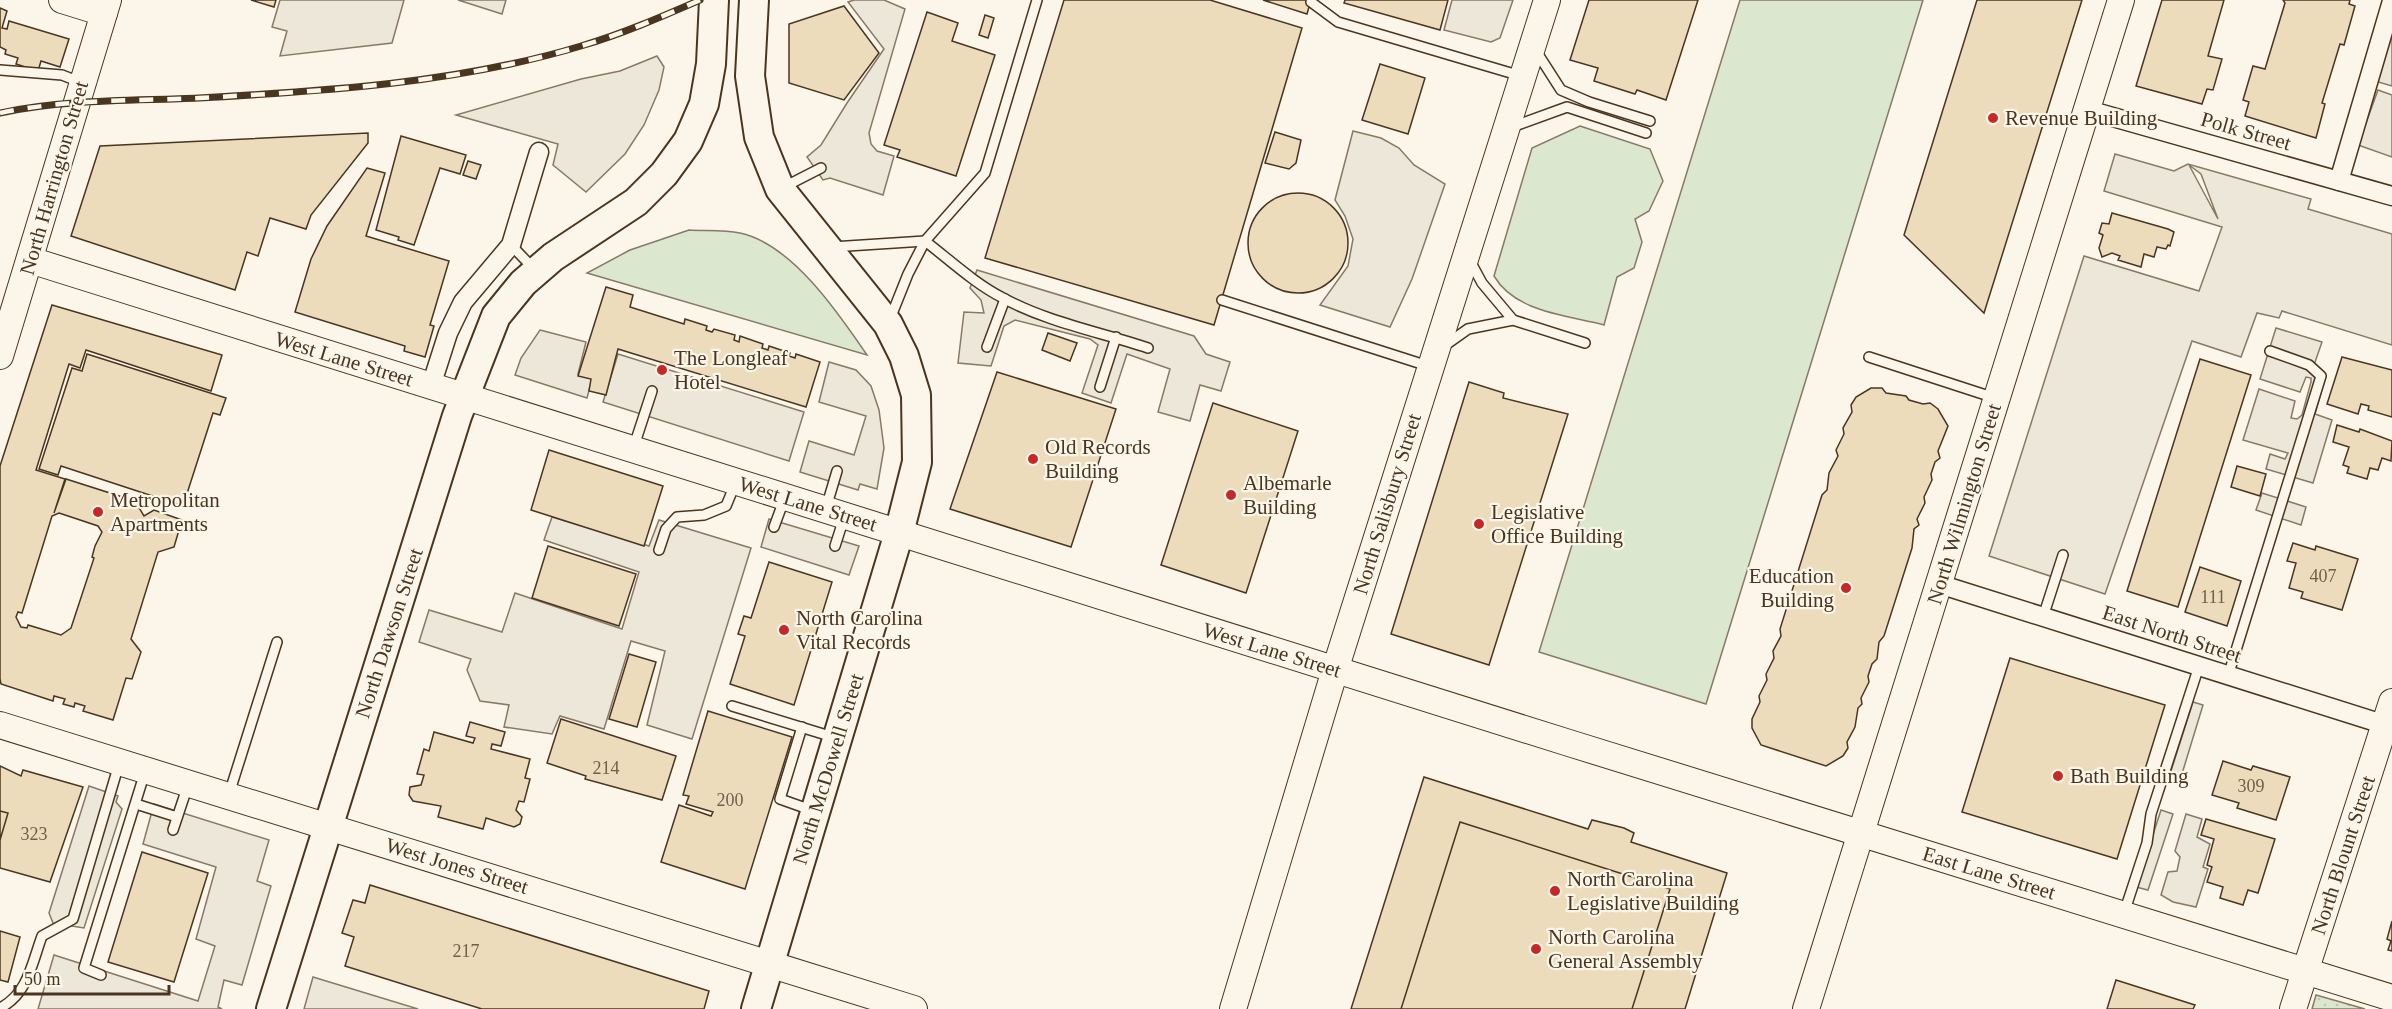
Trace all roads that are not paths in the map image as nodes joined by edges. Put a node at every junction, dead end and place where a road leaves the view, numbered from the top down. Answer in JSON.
{"nodes":[{"id":1,"x":63,"y":0,"type":"edge"},
{"id":2,"x":714,"y":0,"type":"edge"},
{"id":3,"x":754,"y":0,"type":"edge"},
{"id":4,"x":1037,"y":0,"type":"edge"},
{"id":5,"x":1547,"y":0,"type":"edge"},
{"id":6,"x":2121,"y":0,"type":"edge"},
{"id":7,"x":2392,"y":1,"type":"edge"},
{"id":8,"x":1311,"y":2,"type":"dead end"},
{"id":9,"x":106,"y":7,"type":"edge"},
{"id":10,"x":1533,"y":46,"type":"junction"},
{"id":11,"x":0,"y":70,"type":"edge"},
{"id":12,"x":1523,"y":77,"type":"junction"},
{"id":13,"x":82,"y":83,"type":"junction"},
{"id":14,"x":2088,"y":110,"type":"junction"},
{"id":15,"x":1650,"y":121,"type":"dead end"},
{"id":16,"x":1506,"y":129,"type":"junction"},
{"id":17,"x":1646,"y":133,"type":"dead end"},
{"id":18,"x":539,"y":152,"type":"dead end"},
{"id":19,"x":821,"y":168,"type":"dead end"},
{"id":20,"x":2339,"y":181,"type":"junction"},
{"id":21,"x":780,"y":189,"type":"junction"},
{"id":22,"x":2392,"y":196,"type":"edge"},
{"id":23,"x":925,"y":241,"type":"junction"},
{"id":24,"x":511,"y":246,"type":"junction"},
{"id":25,"x":827,"y":248,"type":"junction"},
{"id":26,"x":1466,"y":253,"type":"junction"},
{"id":27,"x":30,"y":260,"type":"junction"},
{"id":28,"x":536,"y":272,"type":"junction"},
{"id":29,"x":1005,"y":299,"type":"junction"},
{"id":30,"x":1222,"y":300,"type":"dead end"},
{"id":31,"x":1513,"y":320,"type":"junction"},
{"id":32,"x":888,"y":324,"type":"junction"},
{"id":33,"x":1116,"y":337,"type":"junction"},
{"id":34,"x":1585,"y":343,"type":"dead end"},
{"id":35,"x":987,"y":347,"type":"dead end"},
{"id":36,"x":1148,"y":348,"type":"dead end"},
{"id":37,"x":2270,"y":351,"type":"dead end"},
{"id":38,"x":0,"y":356,"type":"edge"},
{"id":39,"x":1869,"y":357,"type":"dead end"},
{"id":40,"x":1433,"y":359,"type":"junction"},
{"id":41,"x":431,"y":386,"type":"junction"},
{"id":42,"x":1100,"y":387,"type":"dead end"},
{"id":43,"x":652,"y":391,"type":"dead end"},
{"id":44,"x":464,"y":397,"type":"junction"},
{"id":45,"x":1997,"y":399,"type":"junction"},
{"id":46,"x":632,"y":450,"type":"junction"},
{"id":47,"x":837,"y":471,"type":"dead end"},
{"id":48,"x":736,"y":482,"type":"junction"},
{"id":49,"x":784,"y":497,"type":"junction"},
{"id":50,"x":835,"y":513,"type":"junction"},
{"id":51,"x":774,"y":527,"type":"dead end"},
{"id":52,"x":899,"y":533,"type":"junction"},
{"id":53,"x":835,"y":546,"type":"dead end"},
{"id":54,"x":659,"y":550,"type":"dead end"},
{"id":55,"x":2063,"y":555,"type":"dead end"},
{"id":56,"x":1939,"y":584,"type":"junction"},
{"id":57,"x":2043,"y":617,"type":"junction"},
{"id":58,"x":277,"y":642,"type":"dead end"},
{"id":59,"x":2199,"y":666,"type":"junction"},
{"id":60,"x":1335,"y":670,"type":"junction"},
{"id":61,"x":2228,"y":676,"type":"junction"},
{"id":62,"x":732,"y":706,"type":"dead end"},
{"id":63,"x":2390,"y":718,"type":"edge"},
{"id":64,"x":0,"y":725,"type":"edge"},
{"id":65,"x":802,"y":727,"type":"junction"},
{"id":66,"x":837,"y":739,"type":"junction"},
{"id":67,"x":1586,"y":748,"type":"joint"},
{"id":68,"x":120,"y":762,"type":"junction"},
{"id":69,"x":146,"y":770,"type":"junction"},
{"id":70,"x":188,"y":783,"type":"junction"},
{"id":71,"x":228,"y":795,"type":"junction"},
{"id":72,"x":135,"y":804,"type":"junction"},
{"id":73,"x":815,"y":811,"type":"junction"},
{"id":74,"x":177,"y":818,"type":"junction"},
{"id":75,"x":328,"y":826,"type":"junction"},
{"id":76,"x":173,"y":830,"type":"dead end"},
{"id":77,"x":1860,"y":833,"type":"junction"},
{"id":78,"x":2124,"y":916,"type":"junction"},
{"id":79,"x":770,"y":963,"type":"junction"},
{"id":80,"x":2306,"y":972,"type":"junction"},
{"id":81,"x":101,"y":975,"type":"dead end"},
{"id":82,"x":2392,"y":998,"type":"edge"},
{"id":83,"x":0,"y":1008,"type":"edge"},
{"id":84,"x":271,"y":1009,"type":"edge"},
{"id":85,"x":756,"y":1009,"type":"edge"},
{"id":86,"x":914,"y":1009,"type":"edge"},
{"id":87,"x":1233,"y":1009,"type":"edge"},
{"id":88,"x":1806,"y":1009,"type":"edge"},
{"id":89,"x":2293,"y":1009,"type":"edge"}],
"edges":[{"from":1,"to":9,"type":"street"},
{"from":2,"to":28,"type":"main road","name":"North Dawson Street"},
{"from":3,"to":21,"type":"main road","name":"North McDowell Street"},
{"from":4,"to":23,"type":"lane"},
{"from":5,"to":10,"type":"street","name":"North Salisbury Street"},
{"from":6,"to":14,"type":"street","name":"North Wilmington Street"},
{"from":7,"to":20,"type":"street"},
{"from":8,"to":12,"type":"lane"},
{"from":9,"to":13,"type":"street","name":"North Harrington Street"},
{"from":10,"to":12,"type":"street","name":"North Salisbury Street"},
{"from":10,"to":15,"type":"lane"},
{"from":11,"to":13,"type":"lane"},
{"from":12,"to":16,"type":"street","name":"North Salisbury Street"},
{"from":13,"to":27,"type":"street","name":"North Harrington Street"},
{"from":14,"to":20,"type":"street","name":"Polk Street"},
{"from":14,"to":45,"type":"street","name":"North Wilmington Street"},
{"from":16,"to":17,"type":"lane"},
{"from":16,"to":26,"type":"street","name":"North Salisbury Street"},
{"from":18,"to":24,"type":"street"},
{"from":19,"to":21,"type":"lane"},
{"from":20,"to":22,"type":"street","name":"Polk Street"},
{"from":21,"to":25,"type":"main road","name":"North McDowell Street"},
{"from":23,"to":25,"type":"lane"},
{"from":23,"to":29,"type":"lane"},
{"from":23,"to":32,"type":"lane"},
{"from":24,"to":28,"type":"lane"},
{"from":24,"to":41,"type":"street"},
{"from":25,"to":32,"type":"main road","name":"North McDowell Street"},
{"from":26,"to":31,"type":"lane"},
{"from":26,"to":40,"type":"street","name":"North Salisbury Street"},
{"from":27,"to":38,"type":"street","name":"North Harrington Street"},
{"from":27,"to":41,"type":"street","name":"West Lane Street"},
{"from":28,"to":44,"type":"main road","name":"North Dawson Street"},
{"from":29,"to":33,"type":"lane"},
{"from":29,"to":35,"type":"lane"},
{"from":30,"to":40,"type":"lane"},
{"from":31,"to":34,"type":"lane"},
{"from":31,"to":40,"type":"lane"},
{"from":32,"to":52,"type":"main road","name":"North McDowell Street"},
{"from":33,"to":36,"type":"lane"},
{"from":33,"to":42,"type":"lane"},
{"from":37,"to":61,"type":"lane"},
{"from":39,"to":45,"type":"lane"},
{"from":40,"to":60,"type":"street","name":"North Salisbury Street"},
{"from":41,"to":44,"type":"street","name":"West Lane Street"},
{"from":43,"to":46,"type":"lane"},
{"from":44,"to":46,"type":"street","name":"West Lane Street"},
{"from":44,"to":75,"type":"main road","name":"North Dawson Street"},
{"from":45,"to":56,"type":"street","name":"North Wilmington Street"},
{"from":46,"to":48,"type":"street","name":"West Lane Street"},
{"from":47,"to":50,"type":"lane"},
{"from":48,"to":49,"type":"street","name":"West Lane Street"},
{"from":48,"to":54,"type":"lane"},
{"from":49,"to":50,"type":"street","name":"West Lane Street"},
{"from":49,"to":51,"type":"lane"},
{"from":50,"to":52,"type":"street","name":"West Lane Street"},
{"from":50,"to":53,"type":"lane"},
{"from":52,"to":60,"type":"street","name":"West Lane Street"},
{"from":52,"to":66,"type":"main road","name":"North McDowell Street"},
{"from":55,"to":57,"type":"lane"},
{"from":56,"to":57,"type":"street","name":"East North Street"},
{"from":56,"to":77,"type":"street","name":"North Wilmington Street"},
{"from":57,"to":59,"type":"street","name":"East North Street"},
{"from":58,"to":71,"type":"lane"},
{"from":59,"to":61,"type":"street","name":"East North Street"},
{"from":59,"to":78,"type":"lane"},
{"from":60,"to":67,"type":"street","name":"West Lane Street"},
{"from":60,"to":87,"type":"street","name":"North Salisbury Street"},
{"from":61,"to":63,"type":"street","name":"East North Street"},
{"from":62,"to":65,"type":"lane"},
{"from":63,"to":80,"type":"street","name":"North Blount Street"},
{"from":64,"to":68,"type":"street","name":"West Jones Street"},
{"from":65,"to":66,"type":"lane"},
{"from":65,"to":73,"type":"lane"},
{"from":66,"to":73,"type":"main road","name":"North McDowell Street"},
{"from":67,"to":77,"type":"street","name":"East Lane Street"},
{"from":68,"to":69,"type":"street","name":"West Jones Street"},
{"from":68,"to":83,"type":"lane"},
{"from":69,"to":70,"type":"street","name":"West Jones Street"},
{"from":69,"to":72,"type":"lane"},
{"from":70,"to":71,"type":"street","name":"West Jones Street"},
{"from":70,"to":74,"type":"lane"},
{"from":71,"to":75,"type":"street","name":"West Jones Street"},
{"from":72,"to":74,"type":"lane"},
{"from":72,"to":81,"type":"lane"},
{"from":73,"to":79,"type":"main road","name":"North McDowell Street"},
{"from":74,"to":76,"type":"lane"},
{"from":75,"to":79,"type":"street","name":"West Jones Street"},
{"from":75,"to":84,"type":"main road","name":"North Dawson Street"},
{"from":77,"to":78,"type":"street","name":"East Lane Street"},
{"from":77,"to":88,"type":"street","name":"North Wilmington Street"},
{"from":78,"to":80,"type":"street","name":"East Lane Street"},
{"from":79,"to":85,"type":"main road","name":"North McDowell Street"},
{"from":79,"to":86,"type":"street","name":"West Jones Street"},
{"from":80,"to":82,"type":"street","name":"East Lane Street"},
{"from":80,"to":89,"type":"street","name":"North Blount Street"}]}
